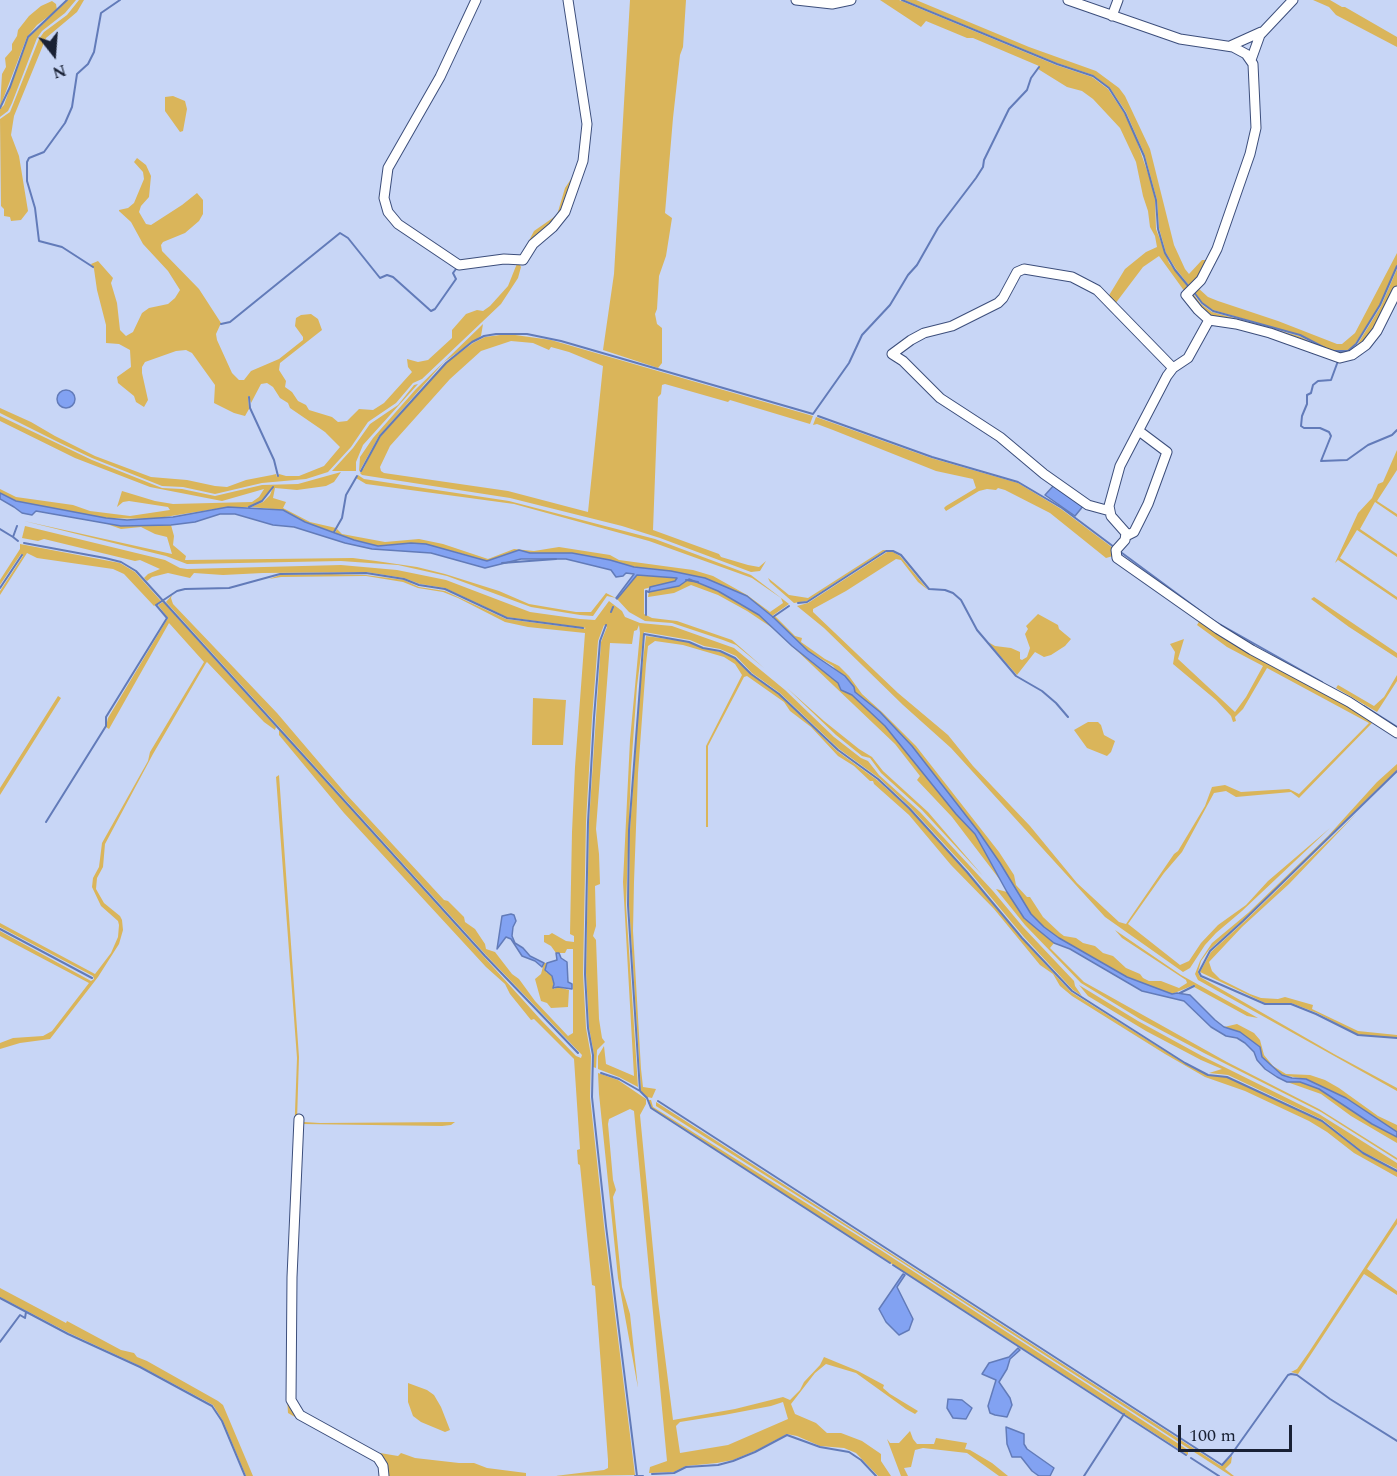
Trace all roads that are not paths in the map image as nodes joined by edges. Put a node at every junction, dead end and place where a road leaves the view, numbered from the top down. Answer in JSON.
{"nodes":[{"id":1,"x":568,"y":0,"type":"edge"},
{"id":2,"x":796,"y":0,"type":"edge"},
{"id":3,"x":851,"y":0,"type":"edge"},
{"id":4,"x":1068,"y":0,"type":"edge"},
{"id":5,"x":1118,"y":0,"type":"edge"},
{"id":6,"x":1293,"y":0,"type":"edge"},
{"id":7,"x":473,"y":1,"type":"edge"},
{"id":8,"x":1112,"y":16,"type":"junction"},
{"id":9,"x":1265,"y":29,"type":"junction"},
{"id":10,"x":1228,"y":47,"type":"junction"},
{"id":11,"x":1251,"y":60,"type":"junction"},
{"id":12,"x":1397,"y":291,"type":"edge"},
{"id":13,"x":1209,"y":320,"type":"junction"},
{"id":14,"x":1173,"y":368,"type":"junction"},
{"id":15,"x":1139,"y":431,"type":"junction"},
{"id":16,"x":1110,"y":511,"type":"junction"},
{"id":17,"x":1126,"y":536,"type":"junction"},
{"id":18,"x":1397,"y":733,"type":"edge"},
{"id":19,"x":299,"y":1119,"type":"dead end"},
{"id":20,"x":384,"y":1476,"type":"edge"}],
"edges":[{"from":1,"to":7,"type":"street"},
{"from":2,"to":3,"type":"street"},
{"from":4,"to":8,"type":"street"},
{"from":5,"to":8,"type":"street"},
{"from":6,"to":9,"type":"street"},
{"from":8,"to":10,"type":"street"},
{"from":9,"to":10,"type":"street"},
{"from":9,"to":11,"type":"street"},
{"from":10,"to":11,"type":"street"},
{"from":11,"to":13,"type":"street"},
{"from":12,"to":13,"type":"street"},
{"from":13,"to":14,"type":"street"},
{"from":14,"to":15,"type":"street"},
{"from":14,"to":16,"type":"street"},
{"from":15,"to":16,"type":"street"},
{"from":15,"to":17,"type":"street"},
{"from":16,"to":17,"type":"street"},
{"from":17,"to":18,"type":"street"},
{"from":19,"to":20,"type":"street"}]}
